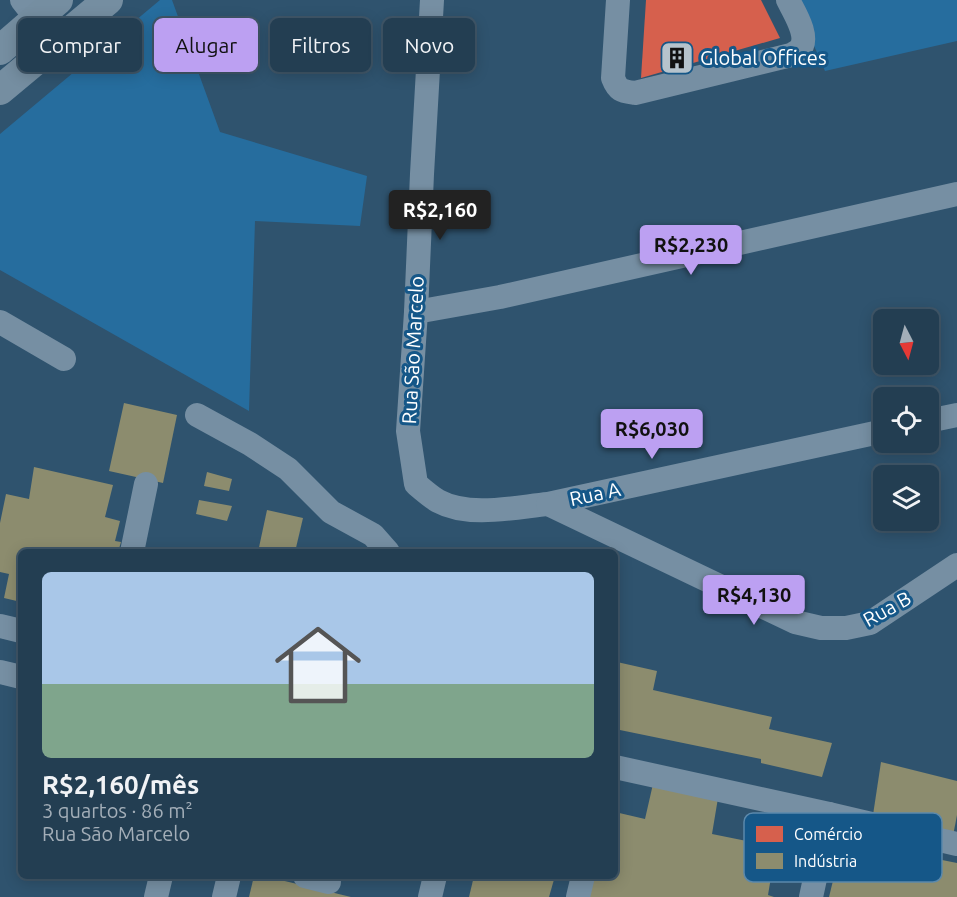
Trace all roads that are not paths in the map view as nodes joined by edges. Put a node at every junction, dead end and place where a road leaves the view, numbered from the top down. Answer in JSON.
{"nodes":[{"id":1,"x":108,"y":0,"type":"edge"},
{"id":2,"x":432,"y":0,"type":"edge"},
{"id":3,"x":618,"y":0,"type":"edge"},
{"id":4,"x":788,"y":0,"type":"edge"},
{"id":5,"x":39,"y":6,"type":"edge"},
{"id":6,"x":0,"y":50,"type":"edge"},
{"id":7,"x":0,"y":90,"type":"edge"},
{"id":8,"x":957,"y":194,"type":"edge"},
{"id":9,"x":416,"y":312,"type":"junction"},
{"id":10,"x":0,"y":321,"type":"edge"},
{"id":11,"x":64,"y":359,"type":"dead end"},
{"id":12,"x":197,"y":415,"type":"dead end"},
{"id":13,"x":957,"y":415,"type":"edge"},
{"id":14,"x":939,"y":419,"type":"edge"},
{"id":15,"x":873,"y":433,"type":"edge"},
{"id":16,"x":146,"y":484,"type":"dead end"},
{"id":17,"x":416,"y":484,"type":"joint"},
{"id":18,"x":548,"y":504,"type":"junction"},
{"id":19,"x":133,"y":549,"type":"edge"},
{"id":20,"x":385,"y":549,"type":"edge"},
{"id":21,"x":957,"y":565,"type":"edge"},
{"id":22,"x":0,"y":626,"type":"edge"},
{"id":23,"x":18,"y":630,"type":"edge"},
{"id":24,"x":0,"y":672,"type":"edge"},
{"id":25,"x":18,"y":676,"type":"edge"},
{"id":26,"x":618,"y":768,"type":"edge"},
{"id":27,"x":824,"y":813,"type":"edge"},
{"id":28,"x":942,"y":840,"type":"edge"},
{"id":29,"x":957,"y":844,"type":"edge"},
{"id":30,"x":160,"y":879,"type":"edge"},
{"id":31,"x":317,"y":879,"type":"edge"},
{"id":32,"x":434,"y":879,"type":"edge"},
{"id":33,"x":582,"y":879,"type":"edge"},
{"id":34,"x":329,"y":882,"type":"dead end"},
{"id":35,"x":814,"y":882,"type":"edge"},
{"id":36,"x":156,"y":897,"type":"edge"},
{"id":37,"x":430,"y":897,"type":"edge"},
{"id":38,"x":578,"y":897,"type":"edge"},
{"id":39,"x":811,"y":897,"type":"edge"}],
"edges":[{"from":1,"to":7,"type":"main road"},
{"from":2,"to":9,"type":"street","name":"Rua São Marcelo"},
{"from":3,"to":4,"type":"street"},
{"from":5,"to":6,"type":"main road"},
{"from":8,"to":9,"type":"street"},
{"from":9,"to":17,"type":"street","name":"Rua São Marcelo"},
{"from":10,"to":11,"type":"street"},
{"from":12,"to":20,"type":"street"},
{"from":13,"to":14,"type":"street"},
{"from":15,"to":18,"type":"street","name":"Rua A"},
{"from":16,"to":19,"type":"street"},
{"from":17,"to":18,"type":"street","name":"Rua A"},
{"from":18,"to":21,"type":"street","name":"Rua B"},
{"from":22,"to":23,"type":"street"},
{"from":24,"to":25,"type":"street"},
{"from":26,"to":27,"type":"street"},
{"from":28,"to":29,"type":"street"},
{"from":30,"to":36,"type":"street"},
{"from":31,"to":34,"type":"street"},
{"from":32,"to":37,"type":"street"},
{"from":33,"to":38,"type":"street"},
{"from":35,"to":39,"type":"street"}]}
